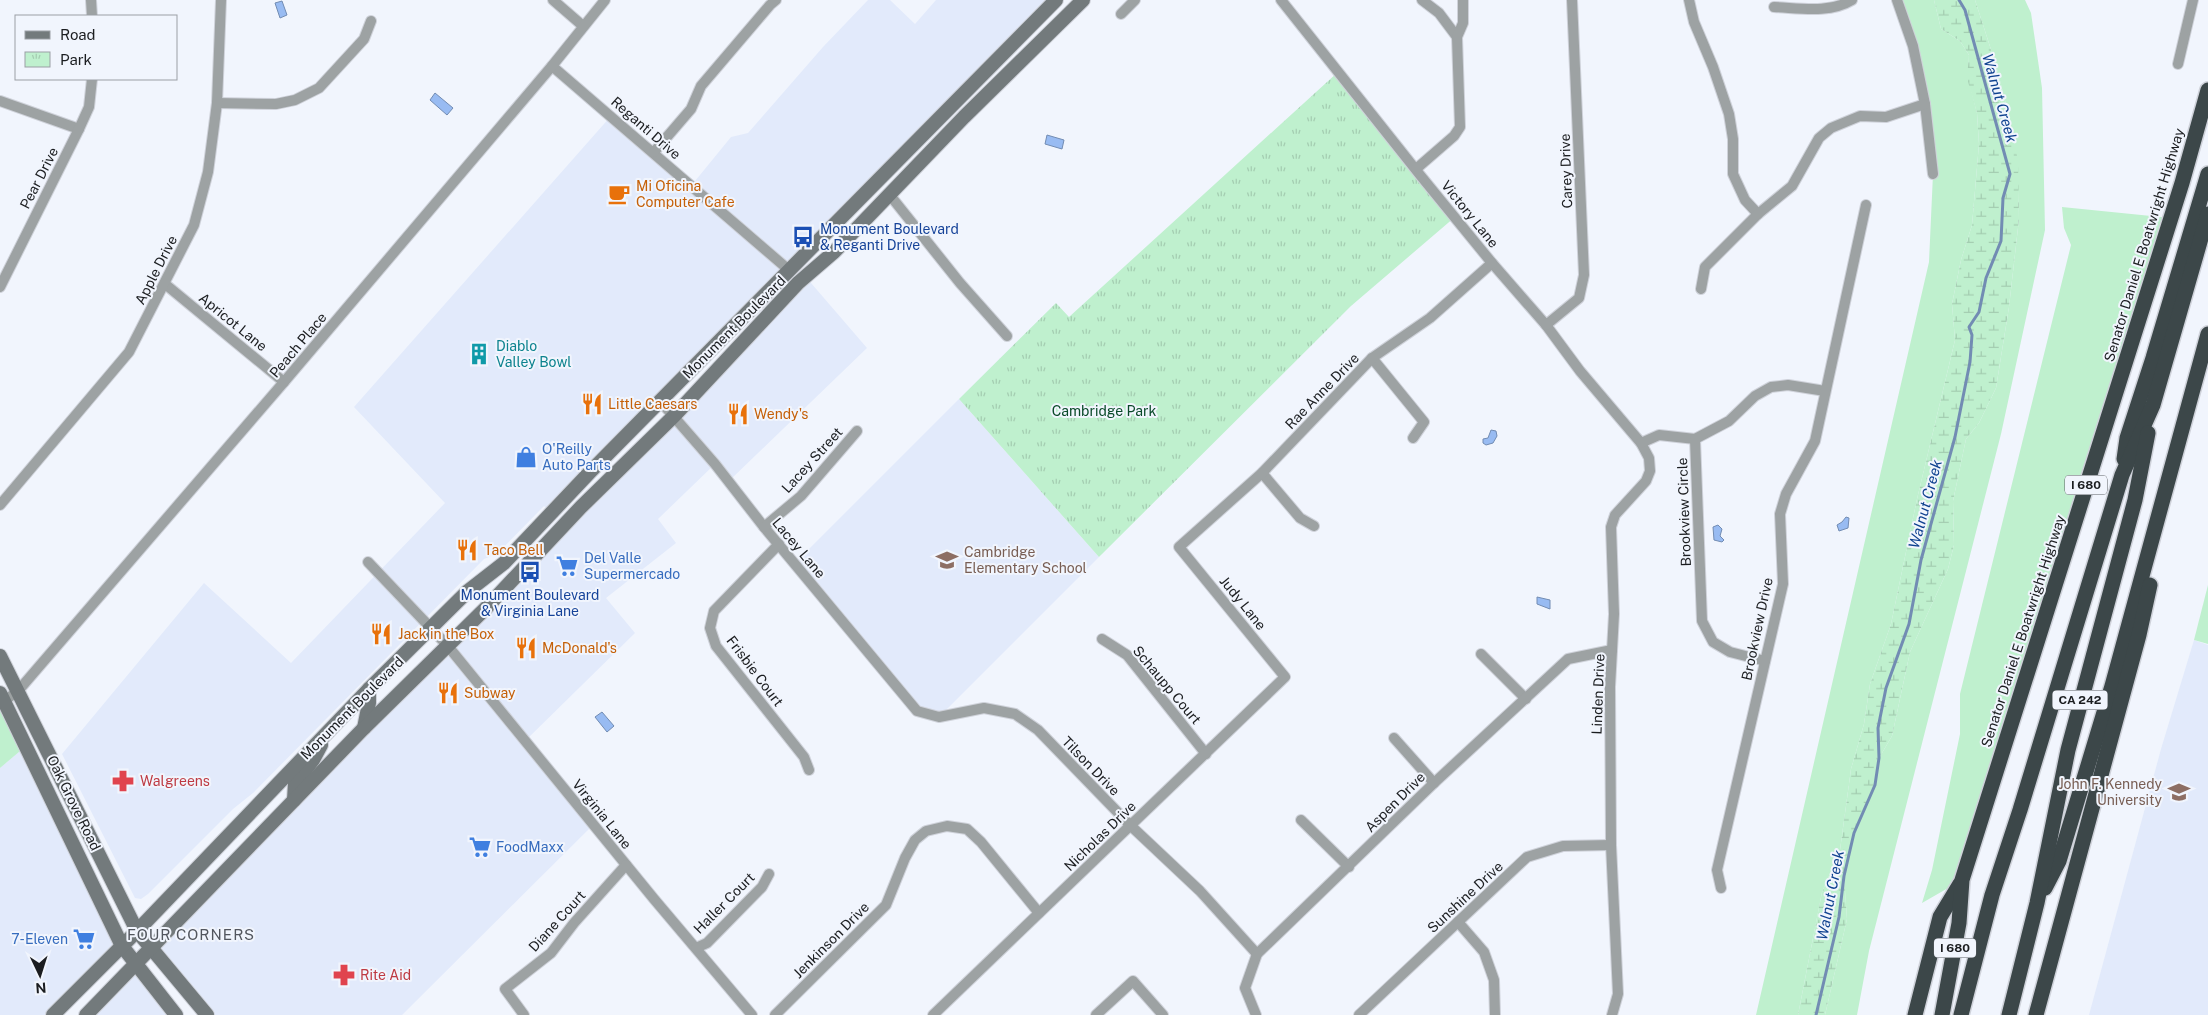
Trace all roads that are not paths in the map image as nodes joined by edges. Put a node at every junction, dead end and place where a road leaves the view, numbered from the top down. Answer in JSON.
{"nodes":[{"id":1,"x":91,"y":0,"type":"edge"},
{"id":2,"x":221,"y":0,"type":"edge"},
{"id":3,"x":554,"y":0,"type":"edge"},
{"id":4,"x":605,"y":0,"type":"edge"},
{"id":5,"x":776,"y":0,"type":"edge"},
{"id":6,"x":1056,"y":0,"type":"edge"},
{"id":7,"x":1083,"y":0,"type":"edge"},
{"id":8,"x":1135,"y":0,"type":"edge"},
{"id":9,"x":1280,"y":0,"type":"edge"},
{"id":10,"x":1422,"y":0,"type":"edge"},
{"id":11,"x":1463,"y":0,"type":"edge"},
{"id":12,"x":1572,"y":0,"type":"edge"},
{"id":13,"x":1689,"y":0,"type":"edge"},
{"id":14,"x":1852,"y":0,"type":"edge"},
{"id":15,"x":1897,"y":0,"type":"edge"},
{"id":16,"x":2193,"y":0,"type":"edge"},
{"id":17,"x":1774,"y":7,"type":"dead end"},
{"id":18,"x":1121,"y":14,"type":"dead end"},
{"id":19,"x":92,"y":15,"type":"edge"},
{"id":20,"x":371,"y":21,"type":"dead end"},
{"id":21,"x":583,"y":26,"type":"junction"},
{"id":22,"x":1458,"y":37,"type":"junction"},
{"id":23,"x":2178,"y":64,"type":"dead end"},
{"id":24,"x":552,"y":66,"type":"junction"},
{"id":25,"x":92,"y":80,"type":"edge"},
{"id":26,"x":2208,"y":90,"type":"edge"},
{"id":27,"x":0,"y":101,"type":"edge"},
{"id":28,"x":217,"y":103,"type":"junction"},
{"id":29,"x":1926,"y":104,"type":"junction"},
{"id":30,"x":79,"y":129,"type":"junction"},
{"id":31,"x":654,"y":152,"type":"junction"},
{"id":32,"x":1416,"y":169,"type":"junction"},
{"id":33,"x":1933,"y":174,"type":"dead end"},
{"id":34,"x":2208,"y":174,"type":"edge"},
{"id":35,"x":889,"y":194,"type":"junction"},
{"id":36,"x":1866,"y":205,"type":"dead end"},
{"id":37,"x":1758,"y":214,"type":"junction"},
{"id":38,"x":2208,"y":214,"type":"edge"},
{"id":39,"x":1492,"y":263,"type":"junction"},
{"id":40,"x":790,"y":271,"type":"junction"},
{"id":41,"x":165,"y":284,"type":"junction"},
{"id":42,"x":0,"y":287,"type":"edge"},
{"id":43,"x":1701,"y":289,"type":"dead end"},
{"id":44,"x":1546,"y":325,"type":"junction"},
{"id":45,"x":2208,"y":334,"type":"edge"},
{"id":46,"x":1006,"y":336,"type":"dead end"},
{"id":47,"x":1372,"y":358,"type":"junction"},
{"id":48,"x":284,"y":382,"type":"junction"},
{"id":49,"x":1825,"y":391,"type":"junction"},
{"id":50,"x":661,"y":402,"type":"junction"},
{"id":51,"x":2153,"y":405,"type":"junction"},
{"id":52,"x":674,"y":416,"type":"junction"},
{"id":53,"x":857,"y":431,"type":"dead end"},
{"id":54,"x":1413,"y":438,"type":"dead end"},
{"id":55,"x":1694,"y":439,"type":"junction"},
{"id":56,"x":1641,"y":443,"type":"junction"},
{"id":57,"x":1262,"y":473,"type":"junction"},
{"id":58,"x":2122,"y":475,"type":"junction"},
{"id":59,"x":2168,"y":485,"type":"junction"},
{"id":60,"x":0,"y":505,"type":"edge"},
{"id":61,"x":1314,"y":526,"type":"dead end"},
{"id":62,"x":764,"y":527,"type":"junction"},
{"id":63,"x":780,"y":544,"type":"junction"},
{"id":64,"x":1179,"y":547,"type":"joint"},
{"id":65,"x":368,"y":562,"type":"dead end"},
{"id":66,"x":432,"y":628,"type":"junction"},
{"id":67,"x":1102,"y":639,"type":"dead end"},
{"id":68,"x":447,"y":645,"type":"junction"},
{"id":69,"x":1612,"y":650,"type":"junction"},
{"id":70,"x":1481,"y":654,"type":"dead end"},
{"id":71,"x":0,"y":656,"type":"edge"},
{"id":72,"x":1766,"y":662,"type":"junction"},
{"id":73,"x":1285,"y":677,"type":"joint"},
{"id":74,"x":369,"y":689,"type":"junction"},
{"id":75,"x":18,"y":691,"type":"junction"},
{"id":76,"x":2,"y":697,"type":"edge"},
{"id":77,"x":1526,"y":699,"type":"junction"},
{"id":78,"x":917,"y":711,"type":"joint"},
{"id":79,"x":364,"y":728,"type":"junction"},
{"id":80,"x":328,"y":731,"type":"junction"},
{"id":81,"x":1394,"y":738,"type":"dead end"},
{"id":82,"x":1206,"y":754,"type":"junction"},
{"id":83,"x":809,"y":770,"type":"dead end"},
{"id":84,"x":1434,"y":783,"type":"junction"},
{"id":85,"x":294,"y":800,"type":"junction"},
{"id":86,"x":1301,"y":820,"type":"dead end"},
{"id":87,"x":1130,"y":826,"type":"junction"},
{"id":88,"x":1611,"y":845,"type":"junction"},
{"id":89,"x":626,"y":865,"type":"junction"},
{"id":90,"x":1349,"y":867,"type":"junction"},
{"id":91,"x":769,"y":874,"type":"dead end"},
{"id":92,"x":1962,"y":880,"type":"junction"},
{"id":93,"x":1721,"y":888,"type":"dead end"},
{"id":94,"x":2037,"y":902,"type":"junction"},
{"id":95,"x":1039,"y":914,"type":"junction"},
{"id":96,"x":1458,"y":922,"type":"junction"},
{"id":97,"x":137,"y":931,"type":"junction"},
{"id":98,"x":122,"y":946,"type":"junction"},
{"id":99,"x":152,"y":948,"type":"junction"},
{"id":100,"x":696,"y":948,"type":"junction"},
{"id":101,"x":1257,"y":954,"type":"junction"},
{"id":102,"x":135,"y":964,"type":"junction"},
{"id":103,"x":53,"y":1015,"type":"edge"},
{"id":104,"x":86,"y":1015,"type":"edge"},
{"id":105,"x":176,"y":1015,"type":"edge"},
{"id":106,"x":207,"y":1015,"type":"edge"},
{"id":107,"x":524,"y":1015,"type":"edge"},
{"id":108,"x":752,"y":1015,"type":"edge"},
{"id":109,"x":775,"y":1015,"type":"edge"},
{"id":110,"x":933,"y":1015,"type":"edge"},
{"id":111,"x":1096,"y":1015,"type":"edge"},
{"id":112,"x":1163,"y":1015,"type":"edge"},
{"id":113,"x":1256,"y":1015,"type":"edge"},
{"id":114,"x":1359,"y":1015,"type":"edge"},
{"id":115,"x":1495,"y":1015,"type":"edge"},
{"id":116,"x":1612,"y":1015,"type":"edge"},
{"id":117,"x":1915,"y":1015,"type":"edge"},
{"id":118,"x":1942,"y":1015,"type":"edge"},
{"id":119,"x":1961,"y":1015,"type":"edge"},
{"id":120,"x":2009,"y":1015,"type":"edge"},
{"id":121,"x":2036,"y":1015,"type":"edge"}],
"edges":[{"from":1,"to":19,"type":"street"},
{"from":2,"to":28,"type":"street","name":"Apple Drive"},
{"from":3,"to":21,"type":"street"},
{"from":4,"to":21,"type":"street","name":"Peach Place"},
{"from":5,"to":31,"type":"street"},
{"from":6,"to":40,"type":"main road","name":"Monument Boulevard"},
{"from":7,"to":35,"type":"main road","name":"Monument Boulevard"},
{"from":8,"to":18,"type":"street"},
{"from":9,"to":32,"type":"street","name":"Victory Lane"},
{"from":10,"to":22,"type":"street"},
{"from":11,"to":22,"type":"street"},
{"from":12,"to":44,"type":"street","name":"Carey Drive"},
{"from":13,"to":37,"type":"street"},
{"from":14,"to":17,"type":"street"},
{"from":15,"to":29,"type":"street"},
{"from":16,"to":23,"type":"street"},
{"from":20,"to":28,"type":"street"},
{"from":21,"to":24,"type":"street","name":"Peach Place"},
{"from":22,"to":32,"type":"street"},
{"from":24,"to":31,"type":"street","name":"Reganti Drive"},
{"from":24,"to":48,"type":"street","name":"Peach Place"},
{"from":25,"to":30,"type":"street","name":"Pear Drive"},
{"from":26,"to":92,"type":"highway","name":"Senator Daniel E Boatwright Highway","number":"I 680"},
{"from":27,"to":30,"type":"street"},
{"from":28,"to":41,"type":"street","name":"Apple Drive"},
{"from":29,"to":33,"type":"street"},
{"from":29,"to":37,"type":"street"},
{"from":30,"to":42,"type":"street","name":"Pear Drive"},
{"from":31,"to":40,"type":"street","name":"Reganti Drive"},
{"from":32,"to":39,"type":"street","name":"Victory Lane"},
{"from":34,"to":58,"type":"highway","number":"I 680"},
{"from":35,"to":46,"type":"street"},
{"from":35,"to":52,"type":"main road","name":"Monument Boulevard"},
{"from":36,"to":49,"type":"street","name":"Brookview Drive"},
{"from":37,"to":43,"type":"street"},
{"from":38,"to":51,"type":"highway","number":"I 680"},
{"from":39,"to":44,"type":"street","name":"Victory Lane"},
{"from":39,"to":47,"type":"street","name":"Rae Anne Drive"},
{"from":40,"to":50,"type":"main road","name":"Monument Boulevard"},
{"from":41,"to":48,"type":"street","name":"Apricot Lane"},
{"from":41,"to":60,"type":"street","name":"Apple Drive"},
{"from":44,"to":56,"type":"street","name":"Victory Lane"},
{"from":45,"to":59,"type":"highway"},
{"from":47,"to":54,"type":"street"},
{"from":47,"to":57,"type":"street","name":"Rae Anne Drive"},
{"from":48,"to":75,"type":"street","name":"Peach Place"},
{"from":49,"to":55,"type":"street","name":"Brookview Circle"},
{"from":49,"to":72,"type":"street","name":"Brookview Drive"},
{"from":50,"to":52,"type":"street","name":"Lacey Lane"},
{"from":50,"to":66,"type":"main road","name":"Monument Boulevard"},
{"from":51,"to":58,"type":"highway","number":"I 680"},
{"from":51,"to":94,"type":"highway","number":"CA 242"},
{"from":52,"to":62,"type":"street","name":"Lacey Lane"},
{"from":52,"to":68,"type":"main road","name":"Monument Boulevard"},
{"from":53,"to":62,"type":"street","name":"Lacey Street"},
{"from":55,"to":56,"type":"street"},
{"from":55,"to":72,"type":"street","name":"Brookview Circle"},
{"from":56,"to":69,"type":"street","name":"Linden Drive"},
{"from":57,"to":61,"type":"street"},
{"from":57,"to":64,"type":"street","name":"Rae Anne Drive"},
{"from":58,"to":119,"type":"highway","number":"I 680"},
{"from":59,"to":94,"type":"highway"},
{"from":59,"to":121,"type":"highway"},
{"from":62,"to":63,"type":"street","name":"Lacey Lane"},
{"from":63,"to":78,"type":"street","name":"Lacey Lane"},
{"from":63,"to":83,"type":"street","name":"Frisbie Court"},
{"from":64,"to":73,"type":"street","name":"Judy Lane"},
{"from":65,"to":66,"type":"street","name":"Virginia Lane"},
{"from":66,"to":68,"type":"street","name":"Virginia Lane"},
{"from":66,"to":74,"type":"main road","name":"Monument Boulevard"},
{"from":67,"to":82,"type":"street","name":"Schaupp Court"},
{"from":68,"to":79,"type":"main road","name":"Monument Boulevard"},
{"from":68,"to":89,"type":"street","name":"Virginia Lane"},
{"from":69,"to":77,"type":"street","name":"Aspen Drive"},
{"from":69,"to":88,"type":"street","name":"Linden Drive"},
{"from":70,"to":77,"type":"street"},
{"from":71,"to":75,"type":"main road","name":"Oak Grove Road"},
{"from":72,"to":93,"type":"street","name":"Brookview Drive"},
{"from":73,"to":82,"type":"street","name":"Nicholas Drive"},
{"from":74,"to":79,"type":"main road"},
{"from":74,"to":80,"type":"main road","name":"Monument Boulevard"},
{"from":75,"to":76,"type":"street","name":"Peach Place"},
{"from":75,"to":97,"type":"main road","name":"Oak Grove Road"},
{"from":76,"to":98,"type":"main road","name":"Oak Grove Road"},
{"from":77,"to":84,"type":"street","name":"Aspen Drive"},
{"from":78,"to":87,"type":"street","name":"Tilson Drive"},
{"from":79,"to":85,"type":"main road","name":"Monument Boulevard"},
{"from":80,"to":85,"type":"main road"},
{"from":80,"to":97,"type":"main road","name":"Monument Boulevard"},
{"from":81,"to":84,"type":"street"},
{"from":82,"to":87,"type":"street","name":"Nicholas Drive"},
{"from":84,"to":90,"type":"street","name":"Aspen Drive"},
{"from":85,"to":99,"type":"main road","name":"Monument Boulevard"},
{"from":86,"to":90,"type":"street"},
{"from":87,"to":95,"type":"street","name":"Nicholas Drive"},
{"from":87,"to":101,"type":"street","name":"Tilson Drive"},
{"from":88,"to":96,"type":"street","name":"Sunshine Drive"},
{"from":88,"to":116,"type":"street","name":"Linden Drive"},
{"from":89,"to":100,"type":"street","name":"Virginia Lane"},
{"from":89,"to":107,"type":"street","name":"Diane Court"},
{"from":90,"to":101,"type":"street","name":"Aspen Drive"},
{"from":91,"to":100,"type":"street","name":"Haller Court"},
{"from":92,"to":117,"type":"highway"},
{"from":92,"to":118,"type":"highway","name":"Senator Daniel E Boatwright Highway","number":"I 680"},
{"from":94,"to":120,"type":"highway","number":"CA 242"},
{"from":95,"to":109,"type":"street","name":"Jenkinson Drive"},
{"from":95,"to":110,"type":"street","name":"Nicholas Drive"},
{"from":96,"to":114,"type":"street","name":"Sunshine Drive"},
{"from":96,"to":115,"type":"street"},
{"from":97,"to":98,"type":"main road","name":"Monument Boulevard"},
{"from":97,"to":99,"type":"main road","name":"Oak Grove Road"},
{"from":98,"to":102,"type":"main road","name":"Oak Grove Road"},
{"from":98,"to":103,"type":"main road","name":"Monument Boulevard"},
{"from":99,"to":102,"type":"main road","name":"Monument Boulevard"},
{"from":99,"to":106,"type":"main road","name":"Oak Grove Road"},
{"from":100,"to":108,"type":"street","name":"Virginia Lane"},
{"from":101,"to":113,"type":"street","name":"Aspen Drive"},
{"from":102,"to":104,"type":"main road","name":"Monument Boulevard"},
{"from":102,"to":105,"type":"main road","name":"Oak Grove Road"},
{"from":111,"to":112,"type":"street"}]}
